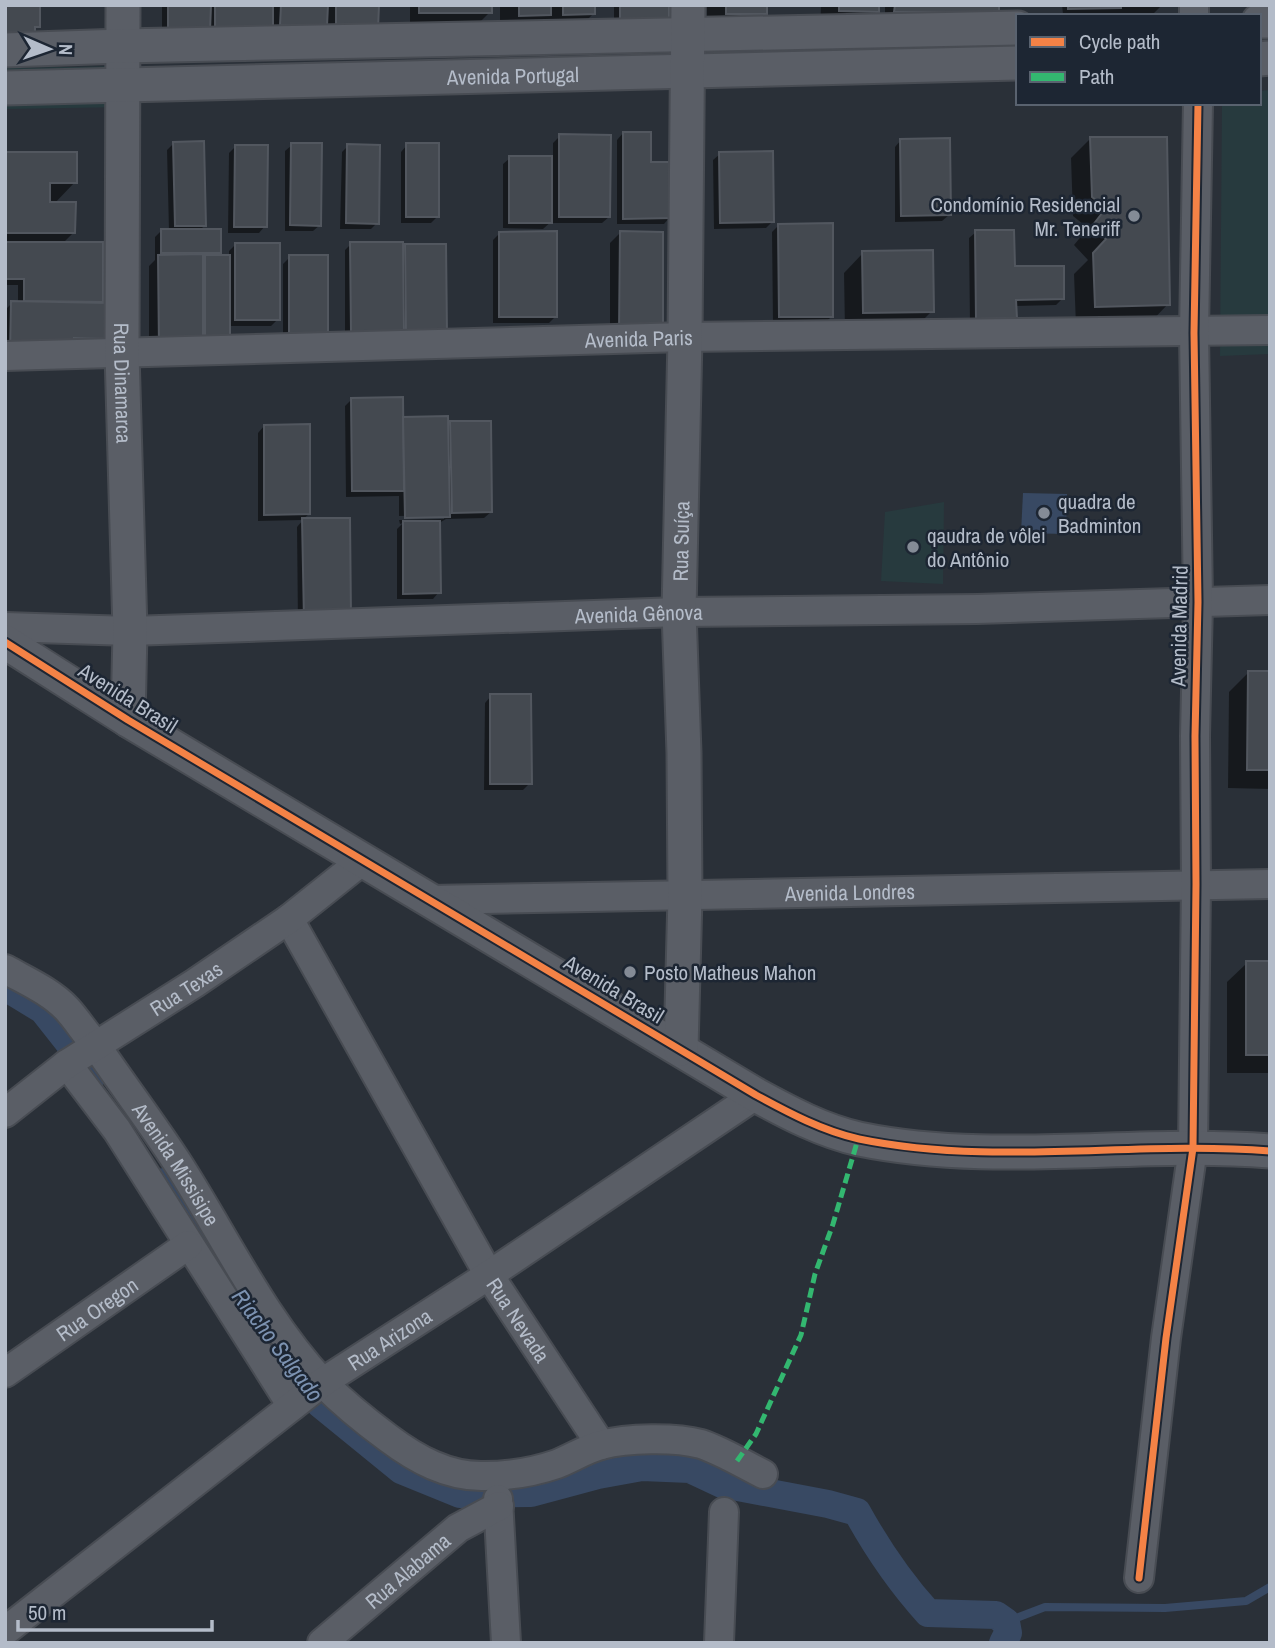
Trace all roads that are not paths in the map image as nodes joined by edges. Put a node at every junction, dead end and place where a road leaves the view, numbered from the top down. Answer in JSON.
{"nodes":[{"id":1,"x":123,"y":5,"type":"edge"},
{"id":2,"x":688,"y":20,"type":"edge"},
{"id":3,"x":1016,"y":28,"type":"edge"},
{"id":4,"x":122,"y":46,"type":"junction"},
{"id":5,"x":5,"y":50,"type":"edge"},
{"id":6,"x":1016,"y":63,"type":"edge"},
{"id":7,"x":688,"y":70,"type":"junction"},
{"id":8,"x":121,"y":85,"type":"junction"},
{"id":9,"x":5,"y":88,"type":"edge"},
{"id":10,"x":1198,"y":105,"type":"edge"},
{"id":11,"x":1270,"y":330,"type":"edge"},
{"id":12,"x":1194,"y":333,"type":"junction"},
{"id":13,"x":685,"y":337,"type":"junction"},
{"id":14,"x":122,"y":353,"type":"junction"},
{"id":15,"x":5,"y":356,"type":"edge"},
{"id":16,"x":1270,"y":600,"type":"edge"},
{"id":17,"x":1198,"y":603,"type":"junction"},
{"id":18,"x":679,"y":612,"type":"junction"},
{"id":19,"x":5,"y":628,"type":"edge"},
{"id":20,"x":130,"y":631,"type":"junction"},
{"id":21,"x":5,"y":642,"type":"edge"},
{"id":22,"x":128,"y":720,"type":"junction"},
{"id":23,"x":363,"y":860,"type":"junction"},
{"id":24,"x":1196,"y":884,"type":"junction"},
{"id":25,"x":1270,"y":884,"type":"edge"},
{"id":26,"x":685,"y":896,"type":"junction"},
{"id":27,"x":430,"y":900,"type":"junction"},
{"id":28,"x":289,"y":919,"type":"junction"},
{"id":29,"x":5,"y":969,"type":"edge"},
{"id":30,"x":95,"y":1044,"type":"junction"},
{"id":31,"x":681,"y":1049,"type":"junction"},
{"id":32,"x":68,"y":1063,"type":"junction"},
{"id":33,"x":756,"y":1095,"type":"junction"},
{"id":34,"x":5,"y":1112,"type":"edge"},
{"id":35,"x":1193,"y":1148,"type":"junction"},
{"id":36,"x":1270,"y":1151,"type":"edge"},
{"id":37,"x":188,"y":1245,"type":"junction"},
{"id":38,"x":489,"y":1275,"type":"junction"},
{"id":39,"x":5,"y":1373,"type":"edge"},
{"id":40,"x":307,"y":1394,"type":"junction"},
{"id":41,"x":601,"y":1445,"type":"junction"},
{"id":42,"x":763,"y":1474,"type":"dead end"},
{"id":43,"x":724,"y":1513,"type":"dead end"},
{"id":44,"x":1139,"y":1578,"type":"dead end"},
{"id":45,"x":5,"y":1631,"type":"edge"},
{"id":46,"x":322,"y":1643,"type":"edge"},
{"id":47,"x":506,"y":1643,"type":"edge"},
{"id":48,"x":719,"y":1643,"type":"edge"}],
"edges":[{"from":1,"to":4,"type":"street","name":"Rua Dinamarca"},
{"from":2,"to":3,"type":"street","name":"Avenida Portugal"},
{"from":2,"to":4,"type":"street","name":"Avenida Portugal"},
{"from":2,"to":7,"type":"street","name":"Rua Suíça"},
{"from":4,"to":5,"type":"street","name":"Avenida Portugal"},
{"from":4,"to":8,"type":"street","name":"Rua Dinamarca"},
{"from":6,"to":7,"type":"street","name":"Avenida Portugal"},
{"from":7,"to":8,"type":"street","name":"Avenida Portugal"},
{"from":7,"to":13,"type":"street","name":"Rua Suíça"},
{"from":8,"to":9,"type":"street","name":"Avenida Portugal"},
{"from":8,"to":14,"type":"street","name":"Rua Dinamarca"},
{"from":10,"to":12,"type":"street","name":"Avenida Madrid"},
{"from":11,"to":12,"type":"street","name":"Avenida Paris"},
{"from":12,"to":13,"type":"street","name":"Avenida Paris"},
{"from":12,"to":17,"type":"street","name":"Avenida Madrid"},
{"from":13,"to":14,"type":"street","name":"Avenida Paris"},
{"from":13,"to":18,"type":"street","name":"Rua Suíça"},
{"from":14,"to":15,"type":"street","name":"Avenida Paris"},
{"from":14,"to":20,"type":"street","name":"Rua Dinamarca"},
{"from":16,"to":17,"type":"street","name":"Avenida Gênova"},
{"from":17,"to":18,"type":"street","name":"Avenida Gênova"},
{"from":17,"to":24,"type":"street","name":"Avenida Madrid"},
{"from":18,"to":20,"type":"street","name":"Avenida Gênova"},
{"from":18,"to":26,"type":"street","name":"Rua Suíça"},
{"from":19,"to":20,"type":"street","name":"Avenida Gênova"},
{"from":20,"to":22,"type":"street","name":"Rua Dinamarca"},
{"from":21,"to":22,"type":"street","name":"Avenida Brasil"},
{"from":22,"to":23,"type":"street","name":"Avenida Brasil"},
{"from":23,"to":27,"type":"street","name":"Avenida Brasil"},
{"from":23,"to":28,"type":"street","name":"Rua Texas"},
{"from":24,"to":25,"type":"street","name":"Avenida Londres"},
{"from":24,"to":26,"type":"street","name":"Avenida Londres"},
{"from":24,"to":35,"type":"street","name":"Avenida Madrid"},
{"from":26,"to":27,"type":"street","name":"Avenida Londres"},
{"from":26,"to":31,"type":"street","name":"Rua Suíça"},
{"from":27,"to":31,"type":"street","name":"Avenida Brasil"},
{"from":28,"to":30,"type":"street","name":"Rua Texas"},
{"from":28,"to":38,"type":"street","name":"Rua Nevada"},
{"from":29,"to":30,"type":"street","name":"Avenida Missisipe"},
{"from":30,"to":32,"type":"street","name":"Rua Texas"},
{"from":30,"to":40,"type":"street","name":"Avenida Missisipe"},
{"from":31,"to":33,"type":"street","name":"Avenida Brasil"},
{"from":32,"to":34,"type":"street","name":"Rua Texas"},
{"from":32,"to":37,"type":"street","name":"Avenida Missisipe"},
{"from":33,"to":35,"type":"street","name":"Avenida Brasil"},
{"from":33,"to":38,"type":"street","name":"Rua Arizona"},
{"from":35,"to":36,"type":"street","name":"Avenida Brasil"},
{"from":35,"to":44,"type":"street","name":"Avenida Madrid"},
{"from":37,"to":39,"type":"street","name":"Rua Oregon"},
{"from":37,"to":40,"type":"street","name":"Avenida Missisipe"},
{"from":38,"to":40,"type":"street","name":"Rua Arizona"},
{"from":38,"to":41,"type":"street","name":"Rua Nevada"},
{"from":40,"to":41,"type":"street"},
{"from":40,"to":45,"type":"street","name":"Rua Arizona"},
{"from":41,"to":42,"type":"street"},
{"from":43,"to":48,"type":"street"},
{"from":46,"to":47,"type":"street","name":"Rua Alabama"}]}
